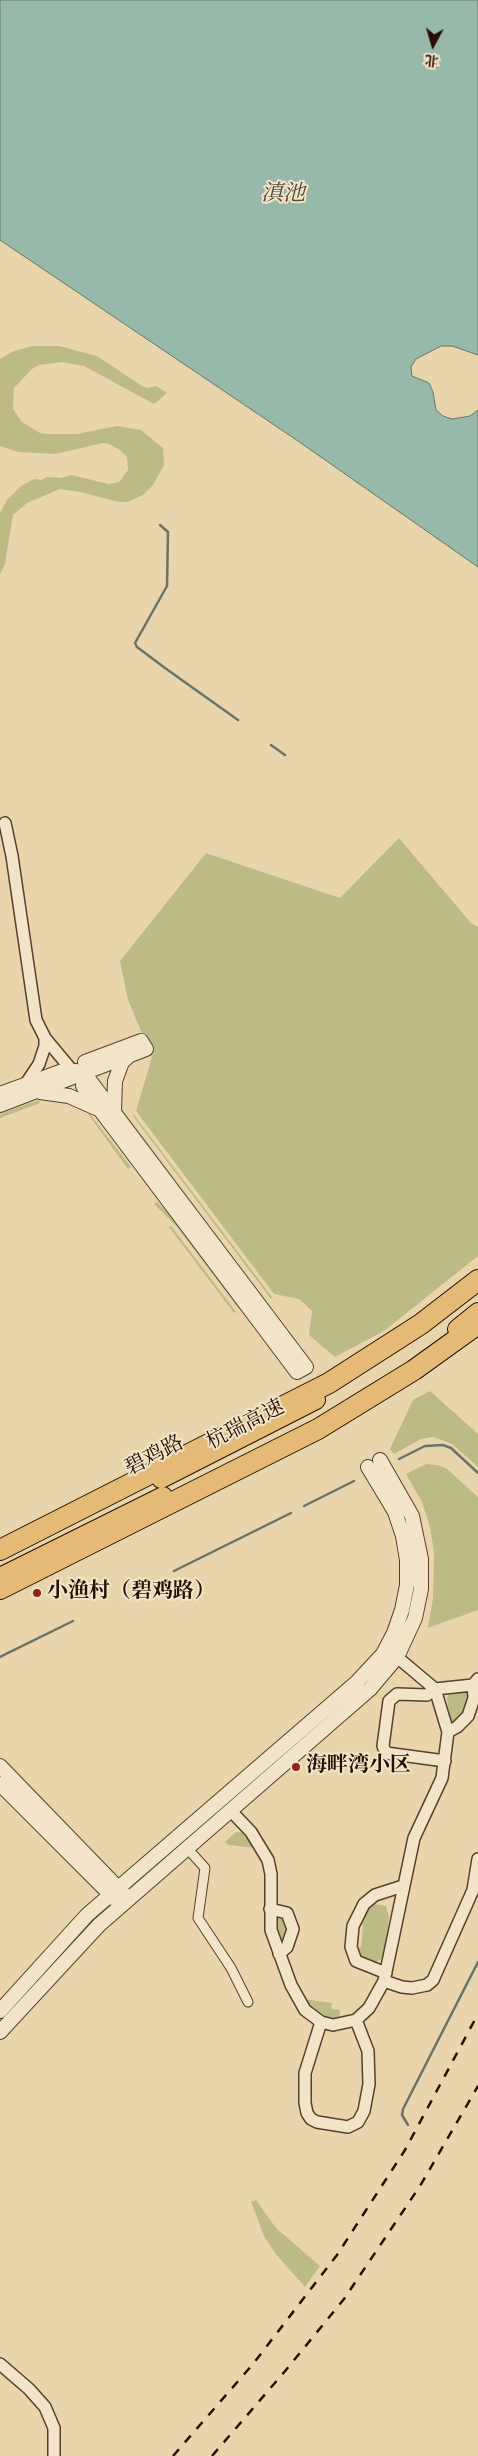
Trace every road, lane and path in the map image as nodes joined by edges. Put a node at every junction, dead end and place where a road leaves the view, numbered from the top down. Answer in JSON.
{"nodes":[{"id":1,"x":6,"y":823,"type":"dead end"},
{"id":2,"x":45,"y":1038,"type":"junction"},
{"id":3,"x":130,"y":1055,"type":"junction"},
{"id":4,"x":93,"y":1059,"type":"junction"},
{"id":5,"x":70,"y":1068,"type":"junction"},
{"id":6,"x":57,"y":1073,"type":"junction"},
{"id":7,"x":84,"y":1073,"type":"junction"},
{"id":8,"x":30,"y":1088,"type":"junction"},
{"id":9,"x":0,"y":1094,"type":"edge"},
{"id":10,"x":0,"y":1105,"type":"edge"},
{"id":11,"x":108,"y":1113,"type":"junction"},
{"id":12,"x":478,"y":1280,"type":"edge"},
{"id":13,"x":478,"y":1291,"type":"edge"},
{"id":14,"x":478,"y":1312,"type":"edge"},
{"id":15,"x":478,"y":1324,"type":"edge"},
{"id":16,"x":141,"y":1519,"type":"junction"},
{"id":17,"x":0,"y":1550,"type":"edge"},
{"id":18,"x":0,"y":1560,"type":"edge"},
{"id":19,"x":0,"y":1577,"type":"edge"},
{"id":20,"x":0,"y":1589,"type":"edge"},
{"id":21,"x":0,"y":1595,"type":"edge"},
{"id":22,"x":397,"y":1657,"type":"junction"},
{"id":23,"x":476,"y":1682,"type":"edge"},
{"id":24,"x":435,"y":1688,"type":"junction"},
{"id":25,"x":448,"y":1732,"type":"junction"},
{"id":26,"x":444,"y":1761,"type":"junction"},
{"id":27,"x":0,"y":1766,"type":"edge"},
{"id":28,"x":0,"y":1784,"type":"edge"},
{"id":29,"x":231,"y":1811,"type":"junction"},
{"id":30,"x":187,"y":1848,"type":"junction"},
{"id":31,"x":478,"y":1859,"type":"edge"},
{"id":32,"x":403,"y":1886,"type":"junction"},
{"id":33,"x":114,"y":1891,"type":"junction"},
{"id":34,"x":125,"y":1902,"type":"junction"},
{"id":35,"x":270,"y":1909,"type":"junction"},
{"id":36,"x":279,"y":1954,"type":"junction"},
{"id":37,"x":385,"y":1977,"type":"junction"},
{"id":38,"x":248,"y":2002,"type":"dead end"},
{"id":39,"x":0,"y":2011,"type":"edge"},
{"id":40,"x":356,"y":2020,"type":"junction"},
{"id":41,"x":321,"y":2022,"type":"junction"},
{"id":42,"x":0,"y":2032,"type":"edge"},
{"id":43,"x":0,"y":2364,"type":"edge"},
{"id":44,"x":54,"y":2456,"type":"edge"}],
"edges":[{"from":1,"to":2,"type":"street"},
{"from":2,"to":5,"type":"street"},
{"from":2,"to":8,"type":"street"},
{"from":3,"to":4,"type":"street"},
{"from":3,"to":7,"type":"street"},
{"from":3,"to":11,"type":"street"},
{"from":4,"to":5,"type":"street"},
{"from":4,"to":7,"type":"street"},
{"from":5,"to":6,"type":"street"},
{"from":6,"to":7,"type":"street"},
{"from":6,"to":8,"type":"street"},
{"from":7,"to":8,"type":"street"},
{"from":7,"to":11,"type":"street"},
{"from":8,"to":9,"type":"street"},
{"from":8,"to":10,"type":"street"},
{"from":8,"to":11,"type":"street"},
{"from":11,"to":11,"type":"street"},
{"from":12,"to":17,"type":"highway","name":"杭瑞高速"},
{"from":13,"to":18,"type":"highway","name":"碧鸡路"},
{"from":14,"to":19,"type":"highway","name":"碧鸡路"},
{"from":15,"to":16,"type":"highway","name":"杭瑞高速"},
{"from":16,"to":20,"type":"highway","name":"杭瑞高速"},
{"from":16,"to":21,"type":"highway"},
{"from":22,"to":24,"type":"street"},
{"from":22,"to":29,"type":"street"},
{"from":22,"to":33,"type":"street"},
{"from":23,"to":24,"type":"street"},
{"from":23,"to":25,"type":"street"},
{"from":24,"to":25,"type":"street"},
{"from":24,"to":26,"type":"street"},
{"from":25,"to":26,"type":"street"},
{"from":26,"to":32,"type":"street"},
{"from":27,"to":33,"type":"street"},
{"from":28,"to":33,"type":"street"},
{"from":29,"to":30,"type":"street"},
{"from":29,"to":35,"type":"street"},
{"from":30,"to":34,"type":"street"},
{"from":30,"to":38,"type":"street"},
{"from":31,"to":37,"type":"street"},
{"from":32,"to":37,"type":"street"},
{"from":32,"to":37,"type":"street"},
{"from":33,"to":34,"type":"street"},
{"from":33,"to":39,"type":"street"},
{"from":34,"to":42,"type":"street"},
{"from":35,"to":36,"type":"street"},
{"from":35,"to":36,"type":"street"},
{"from":36,"to":41,"type":"street"},
{"from":37,"to":40,"type":"street"},
{"from":40,"to":41,"type":"street"},
{"from":40,"to":41,"type":"street"},
{"from":43,"to":44,"type":"street"}]}
